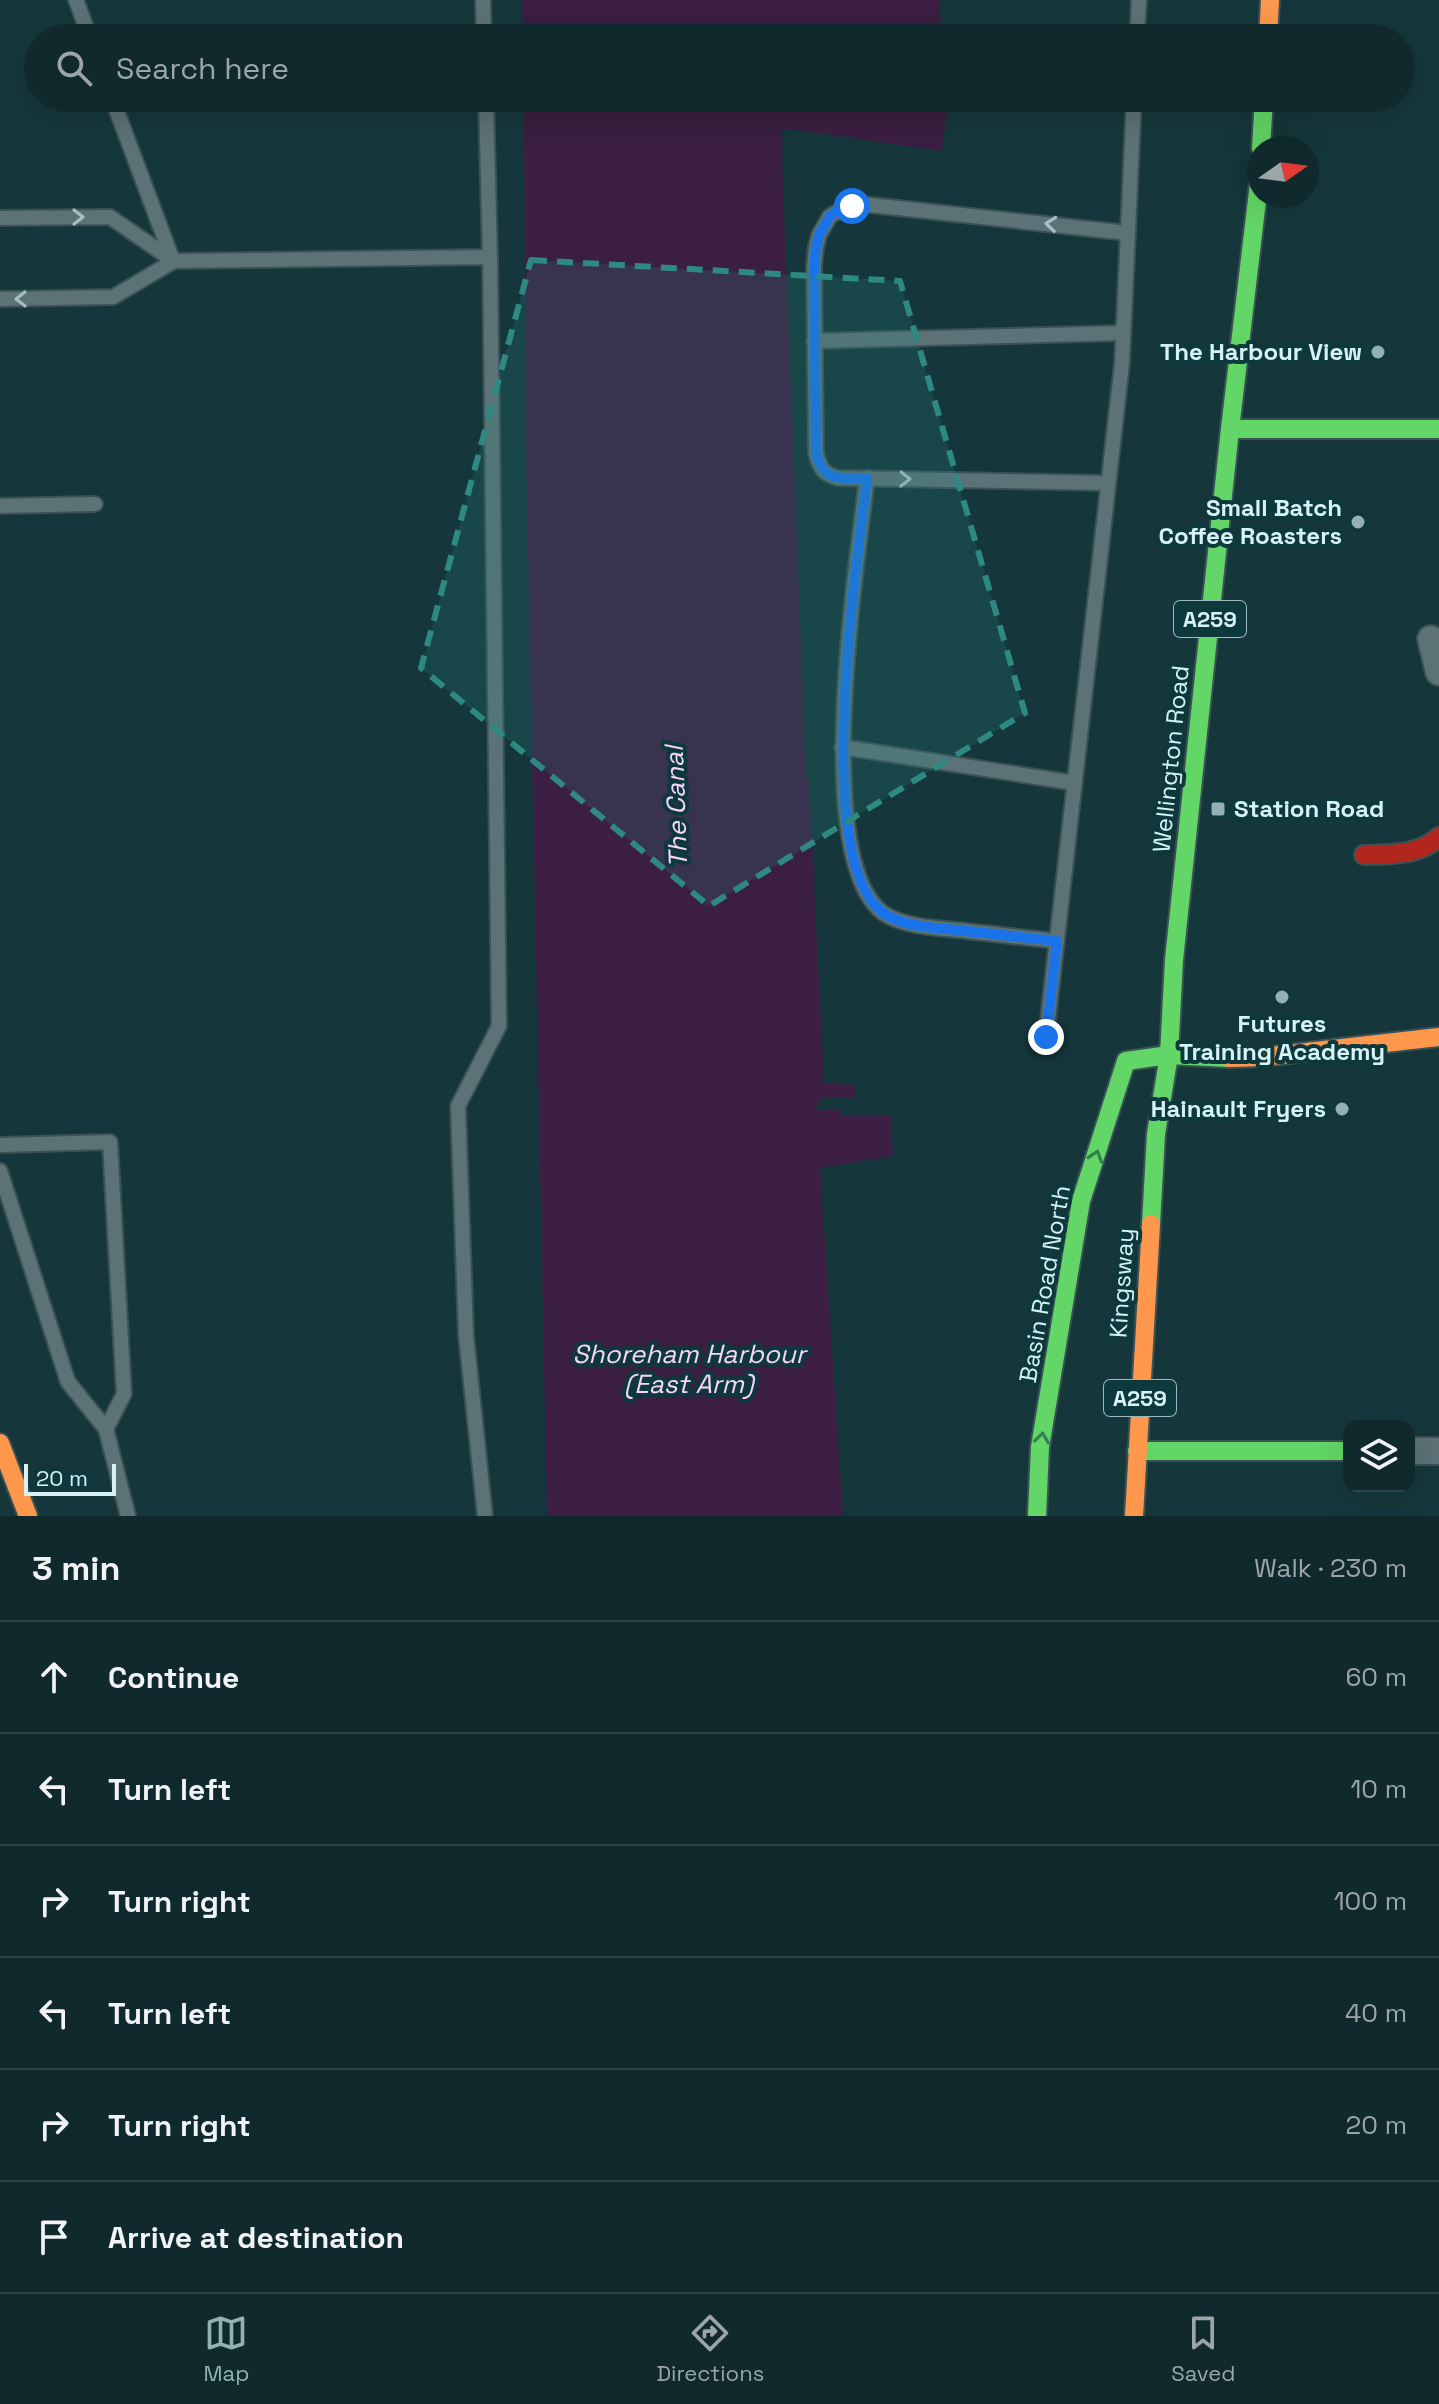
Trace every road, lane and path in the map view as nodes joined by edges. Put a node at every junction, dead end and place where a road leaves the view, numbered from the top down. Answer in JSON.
{"nodes":[{"id":1,"x":76,"y":0,"type":"edge"},
{"id":2,"x":483,"y":0,"type":"edge"},
{"id":3,"x":1139,"y":0,"type":"edge"},
{"id":4,"x":1270,"y":0,"type":"edge"},
{"id":5,"x":85,"y":24,"type":"edge"},
{"id":6,"x":484,"y":24,"type":"edge"},
{"id":7,"x":1138,"y":24,"type":"edge"},
{"id":8,"x":1269,"y":24,"type":"edge"},
{"id":9,"x":117,"y":112,"type":"edge"},
{"id":10,"x":486,"y":112,"type":"edge"},
{"id":11,"x":1133,"y":112,"type":"edge"},
{"id":12,"x":1263,"y":112,"type":"edge"},
{"id":13,"x":1262,"y":136,"type":"edge"},
{"id":14,"x":1256,"y":208,"type":"edge"},
{"id":15,"x":0,"y":218,"type":"edge"},
{"id":16,"x":1128,"y":233,"type":"junction"},
{"id":17,"x":490,"y":257,"type":"junction"},
{"id":18,"x":174,"y":261,"type":"junction"},
{"id":19,"x":0,"y":299,"type":"edge"},
{"id":20,"x":1123,"y":333,"type":"junction"},
{"id":21,"x":814,"y":341,"type":"junction"},
{"id":22,"x":1230,"y":429,"type":"junction"},
{"id":23,"x":1439,"y":429,"type":"edge"},
{"id":24,"x":867,"y":478,"type":"junction"},
{"id":25,"x":1108,"y":483,"type":"junction"},
{"id":26,"x":95,"y":504,"type":"dead end"},
{"id":27,"x":0,"y":506,"type":"edge"},
{"id":28,"x":1431,"y":639,"type":"dead end"},
{"id":29,"x":1439,"y":672,"type":"edge"},
{"id":30,"x":842,"y":747,"type":"junction"},
{"id":31,"x":1075,"y":783,"type":"junction"},
{"id":32,"x":1439,"y":837,"type":"edge"},
{"id":33,"x":1364,"y":855,"type":"dead end"},
{"id":34,"x":1057,"y":941,"type":"junction"},
{"id":35,"x":1046,"y":1037,"type":"dead end"},
{"id":36,"x":1439,"y":1037,"type":"edge"},
{"id":37,"x":1169,"y":1055,"type":"junction"},
{"id":38,"x":0,"y":1145,"type":"edge"},
{"id":39,"x":0,"y":1171,"type":"edge"},
{"id":40,"x":4,"y":1193,"type":"edge"},
{"id":41,"x":106,"y":1429,"type":"junction"},
{"id":42,"x":0,"y":1443,"type":"edge"},
{"id":43,"x":1137,"y":1451,"type":"junction"},
{"id":44,"x":1343,"y":1451,"type":"edge"},
{"id":45,"x":1415,"y":1451,"type":"edge"},
{"id":46,"x":1439,"y":1451,"type":"edge"},
{"id":47,"x":28,"y":1516,"type":"edge"},
{"id":48,"x":128,"y":1516,"type":"edge"},
{"id":49,"x":485,"y":1516,"type":"edge"},
{"id":50,"x":1037,"y":1516,"type":"edge"},
{"id":51,"x":1134,"y":1516,"type":"edge"}],
"edges":[{"from":1,"to":5,"type":"lane"},
{"from":2,"to":6,"type":"lane"},
{"from":3,"to":7,"type":"lane"},
{"from":4,"to":8,"type":"main road"},
{"from":9,"to":18,"type":"lane"},
{"from":10,"to":17,"type":"lane"},
{"from":11,"to":16,"type":"lane"},
{"from":12,"to":13,"type":"main road"},
{"from":14,"to":22,"type":"main road","name":"Wellington Road","number":"A259"},
{"from":15,"to":18,"type":"lane","one_way":true},
{"from":16,"to":20,"type":"lane"},
{"from":16,"to":21,"type":"lane","one_way":true},
{"from":17,"to":18,"type":"lane"},
{"from":17,"to":49,"type":"lane"},
{"from":18,"to":19,"type":"lane","one_way":true},
{"from":20,"to":21,"type":"lane"},
{"from":20,"to":25,"type":"lane"},
{"from":21,"to":24,"type":"lane"},
{"from":22,"to":23,"type":"main road"},
{"from":22,"to":37,"type":"main road","name":"Wellington Road","number":"A259"},
{"from":24,"to":25,"type":"lane","one_way":true},
{"from":24,"to":30,"type":"lane"},
{"from":25,"to":31,"type":"lane"},
{"from":26,"to":27,"type":"lane"},
{"from":28,"to":29,"type":"street"},
{"from":30,"to":31,"type":"lane"},
{"from":30,"to":34,"type":"lane"},
{"from":31,"to":34,"type":"lane"},
{"from":32,"to":33,"type":"main road"},
{"from":34,"to":35,"type":"lane"},
{"from":36,"to":37,"type":"main road"},
{"from":37,"to":43,"type":"main road","name":"Kingsway","number":"A259"},
{"from":50,"to":37,"type":"main road","name":"Basin Road North","one_way":true},
{"from":38,"to":41,"type":"lane"},
{"from":39,"to":40,"type":"lane"},
{"from":40,"to":41,"type":"lane"},
{"from":41,"to":48,"type":"lane"},
{"from":42,"to":47,"type":"main road"},
{"from":43,"to":44,"type":"main road"},
{"from":43,"to":51,"type":"main road","name":"Kingsway","number":"A259"},
{"from":45,"to":46,"type":"street"}]}
